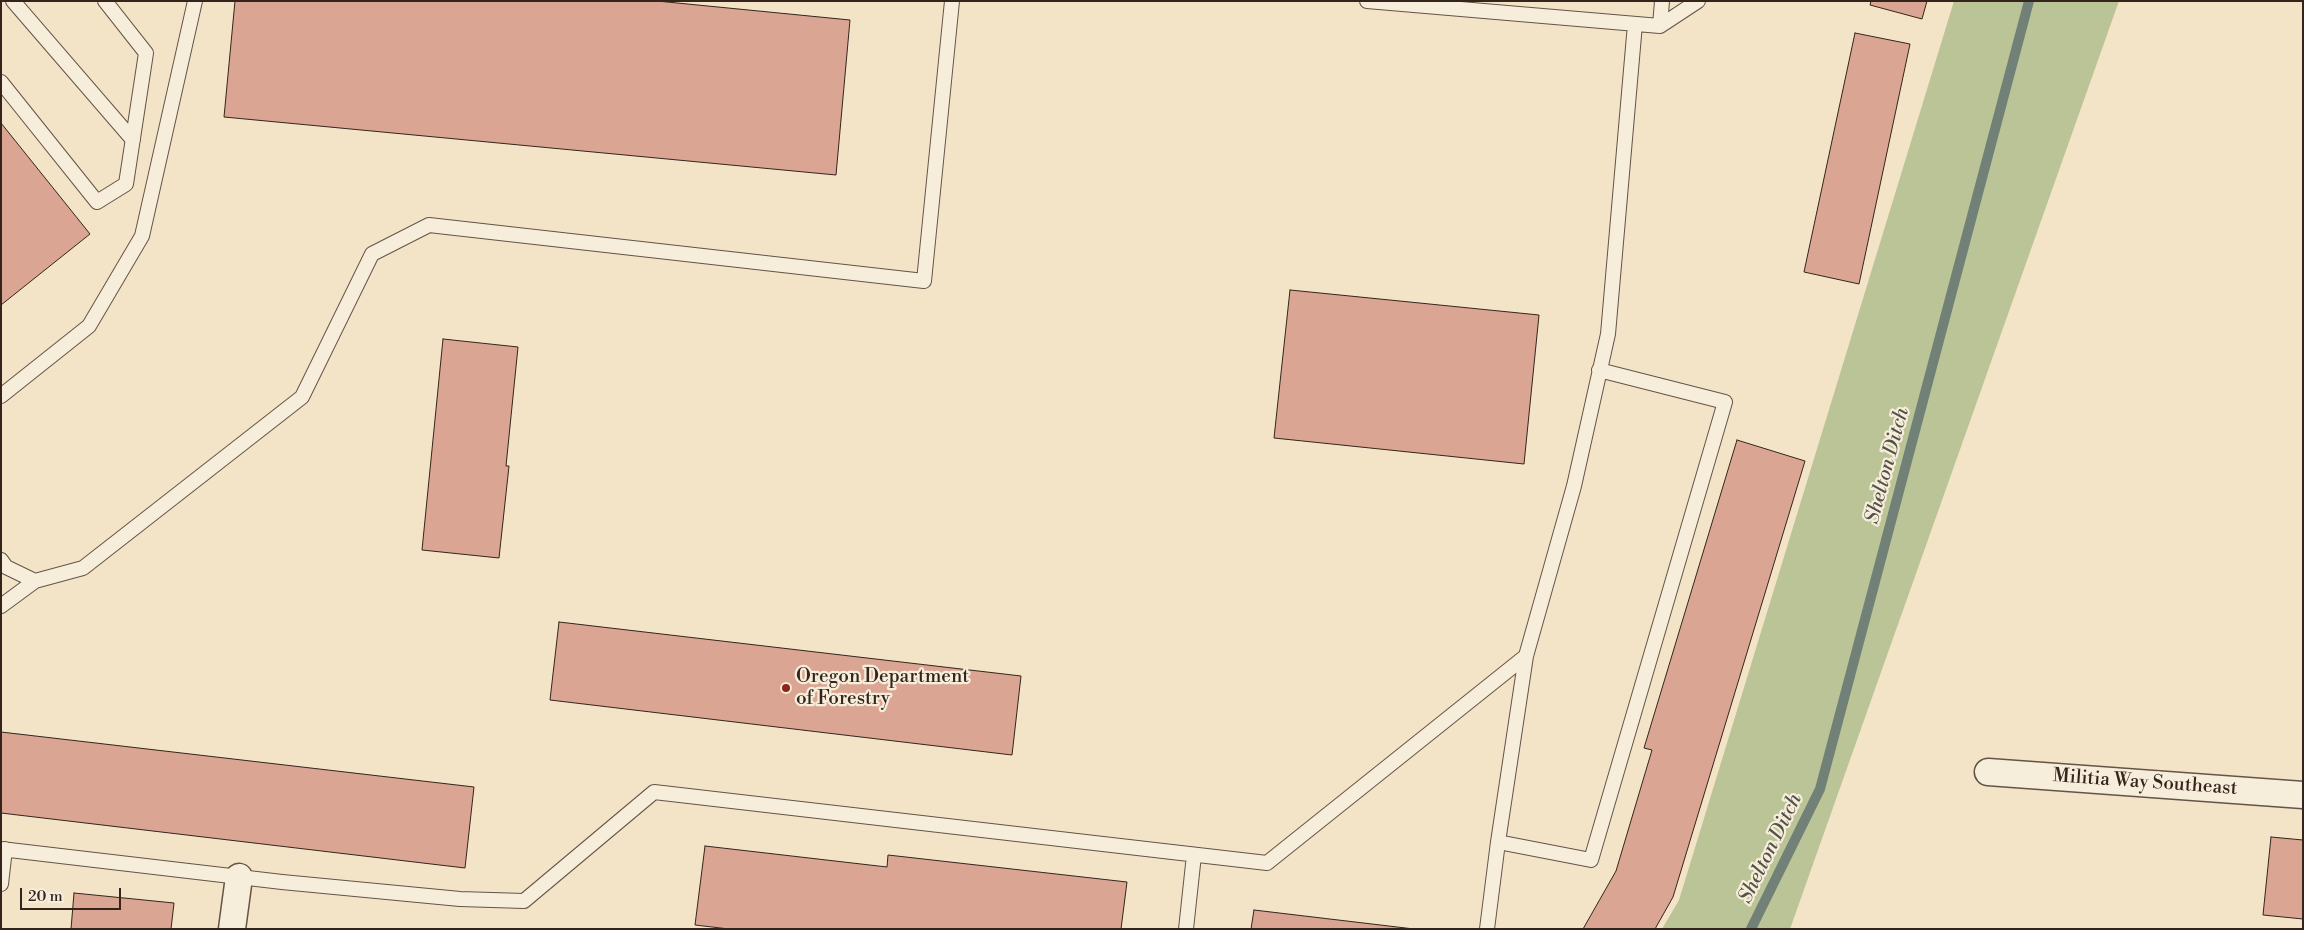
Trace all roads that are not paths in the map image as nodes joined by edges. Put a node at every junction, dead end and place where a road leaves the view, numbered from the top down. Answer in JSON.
{"nodes":[{"id":1,"x":13,"y":1,"type":"edge"},
{"id":2,"x":104,"y":1,"type":"edge"},
{"id":3,"x":195,"y":1,"type":"edge"},
{"id":4,"x":952,"y":1,"type":"edge"},
{"id":5,"x":1366,"y":1,"type":"edge"},
{"id":6,"x":1662,"y":1,"type":"edge"},
{"id":7,"x":1698,"y":1,"type":"edge"},
{"id":8,"x":1635,"y":24,"type":"junction"},
{"id":9,"x":1660,"y":26,"type":"junction"},
{"id":10,"x":1,"y":82,"type":"edge"},
{"id":11,"x":133,"y":140,"type":"junction"},
{"id":12,"x":1599,"y":370,"type":"junction"},
{"id":13,"x":1,"y":396,"type":"edge"},
{"id":14,"x":1,"y":560,"type":"edge"},
{"id":15,"x":35,"y":581,"type":"junction"},
{"id":16,"x":1,"y":606,"type":"edge"},
{"id":17,"x":1526,"y":656,"type":"junction"},
{"id":18,"x":1988,"y":772,"type":"dead end"},
{"id":19,"x":2303,"y":795,"type":"edge"},
{"id":20,"x":1498,"y":842,"type":"junction"},
{"id":21,"x":3,"y":849,"type":"edge"},
{"id":22,"x":1194,"y":855,"type":"junction"},
{"id":23,"x":239,"y":877,"type":"junction"},
{"id":24,"x":1,"y":884,"type":"edge"},
{"id":25,"x":232,"y":929,"type":"edge"},
{"id":26,"x":1186,"y":929,"type":"edge"},
{"id":27,"x":1487,"y":929,"type":"edge"}],
"edges":[{"from":1,"to":11,"type":"lane"},
{"from":2,"to":11,"type":"lane"},
{"from":3,"to":13,"type":"lane"},
{"from":4,"to":15,"type":"lane"},
{"from":5,"to":8,"type":"lane"},
{"from":6,"to":9,"type":"lane"},
{"from":7,"to":9,"type":"lane"},
{"from":8,"to":9,"type":"lane"},
{"from":8,"to":12,"type":"lane"},
{"from":10,"to":11,"type":"lane"},
{"from":12,"to":17,"type":"lane"},
{"from":12,"to":20,"type":"lane"},
{"from":14,"to":15,"type":"lane"},
{"from":15,"to":16,"type":"lane"},
{"from":17,"to":20,"type":"lane"},
{"from":17,"to":22,"type":"lane"},
{"from":18,"to":19,"type":"street","name":"Militia Way Southeast"},
{"from":20,"to":27,"type":"lane"},
{"from":21,"to":23,"type":"lane"},
{"from":21,"to":24,"type":"lane"},
{"from":22,"to":23,"type":"lane"},
{"from":22,"to":26,"type":"lane"},
{"from":23,"to":25,"type":"street"}]}
